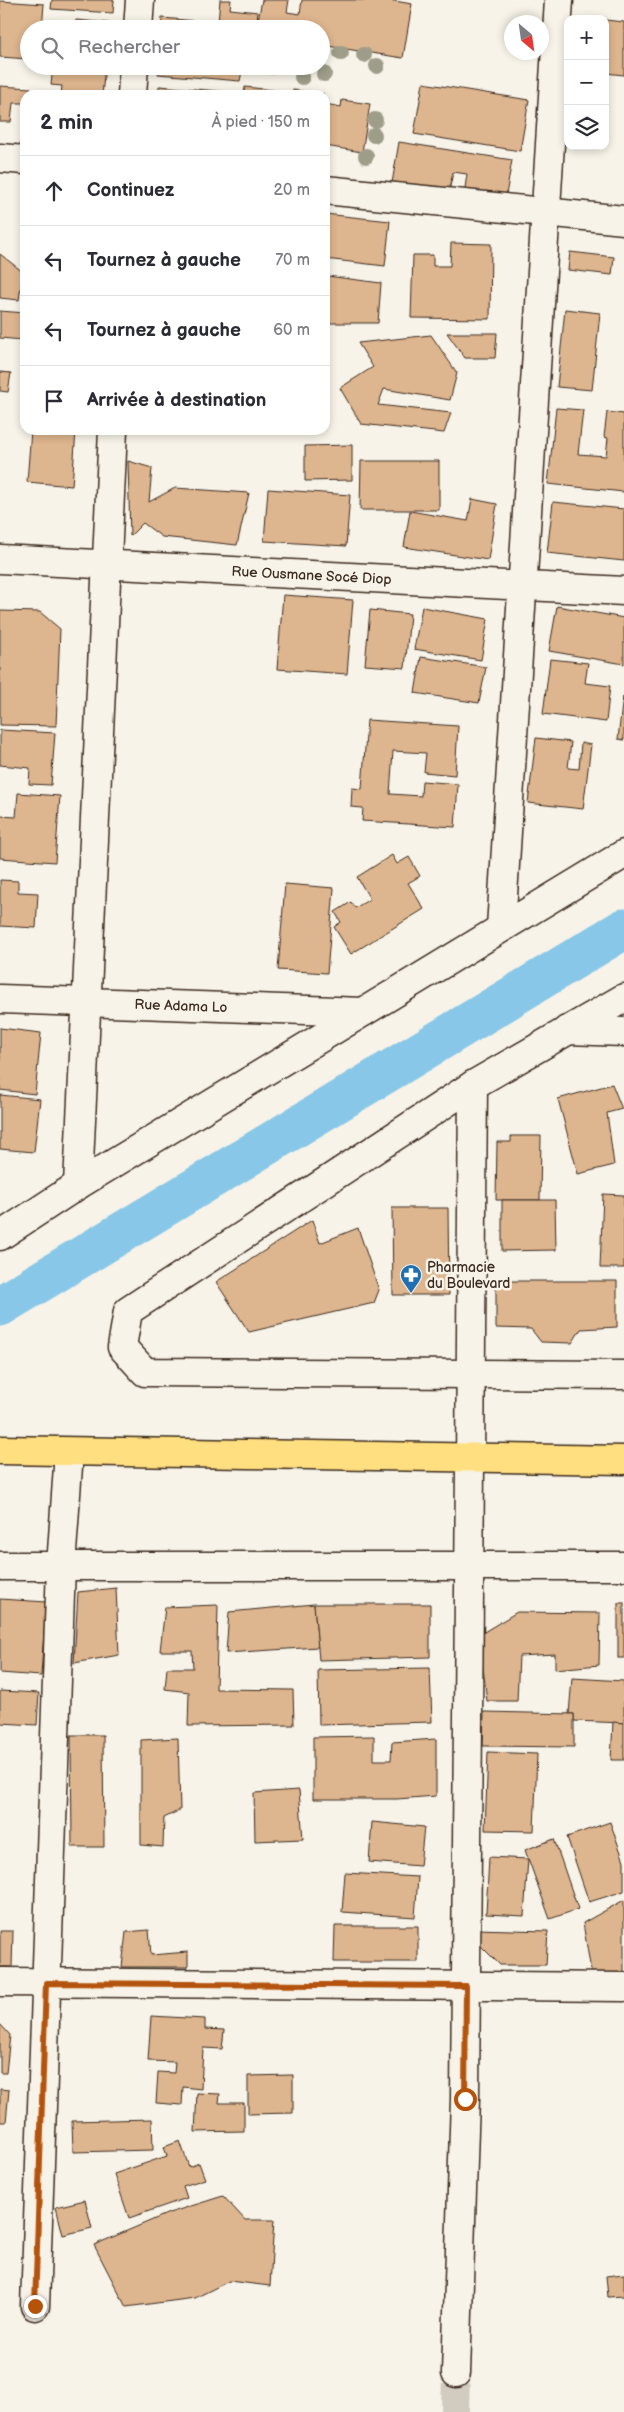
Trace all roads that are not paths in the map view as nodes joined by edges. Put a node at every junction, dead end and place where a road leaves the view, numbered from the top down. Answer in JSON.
{"nodes":[{"id":1,"x":140,"y":0,"type":"edge"},
{"id":2,"x":559,"y":0,"type":"edge"},
{"id":3,"x":139,"y":20,"type":"edge"},
{"id":4,"x":133,"y":75,"type":"edge"},
{"id":5,"x":132,"y":90,"type":"edge"},
{"id":6,"x":0,"y":158,"type":"edge"},
{"id":7,"x":20,"y":160,"type":"edge"},
{"id":8,"x":330,"y":190,"type":"edge"},
{"id":9,"x":546,"y":212,"type":"junction"},
{"id":10,"x":624,"y":220,"type":"edge"},
{"id":11,"x":113,"y":435,"type":"edge"},
{"id":12,"x":0,"y":559,"type":"edge"},
{"id":13,"x":106,"y":565,"type":"junction"},
{"id":14,"x":522,"y":587,"type":"junction"},
{"id":15,"x":624,"y":591,"type":"edge"},
{"id":16,"x":624,"y":854,"type":"edge"},
{"id":17,"x":501,"y":928,"type":"junction"},
{"id":18,"x":624,"y":998,"type":"edge"},
{"id":19,"x":0,"y":999,"type":"edge"},
{"id":20,"x":86,"y":1002,"type":"junction"},
{"id":21,"x":363,"y":1012,"type":"junction"},
{"id":22,"x":567,"y":1030,"type":"junction"},
{"id":23,"x":624,"y":1032,"type":"edge"},
{"id":24,"x":472,"y":1085,"type":"junction"},
{"id":25,"x":78,"y":1185,"type":"junction"},
{"id":26,"x":0,"y":1236,"type":"edge"},
{"id":27,"x":470,"y":1374,"type":"junction"},
{"id":28,"x":624,"y":1376,"type":"edge"},
{"id":29,"x":0,"y":1450,"type":"edge"},
{"id":30,"x":69,"y":1452,"type":"junction"},
{"id":31,"x":470,"y":1457,"type":"junction"},
{"id":32,"x":624,"y":1460,"type":"edge"},
{"id":33,"x":0,"y":1566,"type":"edge"},
{"id":34,"x":61,"y":1566,"type":"junction"},
{"id":35,"x":469,"y":1566,"type":"junction"},
{"id":36,"x":624,"y":1566,"type":"edge"},
{"id":37,"x":0,"y":1982,"type":"edge"},
{"id":38,"x":46,"y":1983,"type":"junction"},
{"id":39,"x":466,"y":1986,"type":"junction"},
{"id":40,"x":624,"y":1987,"type":"edge"},
{"id":41,"x":35,"y":2306,"type":"dead end"},
{"id":42,"x":456,"y":2373,"type":"tunnel mouth"}],
"edges":[{"from":1,"to":3,"type":"street"},
{"from":2,"to":9,"type":"street"},
{"from":4,"to":5,"type":"street"},
{"from":6,"to":7,"type":"street"},
{"from":8,"to":9,"type":"street"},
{"from":9,"to":10,"type":"street"},
{"from":9,"to":14,"type":"street"},
{"from":11,"to":13,"type":"street"},
{"from":12,"to":13,"type":"street","name":"Rue Ousmane Socé Diop"},
{"from":13,"to":14,"type":"street","name":"Rue Ousmane Socé Diop"},
{"from":13,"to":20,"type":"street"},
{"from":14,"to":15,"type":"street","name":"Rue Ousmane Socé Diop"},
{"from":14,"to":17,"type":"street"},
{"from":16,"to":17,"type":"street"},
{"from":17,"to":21,"type":"street"},
{"from":18,"to":22,"type":"street"},
{"from":19,"to":20,"type":"street","name":"Rue Adama Lo"},
{"from":20,"to":21,"type":"street","name":"Rue Adama Lo"},
{"from":20,"to":25,"type":"street"},
{"from":21,"to":25,"type":"street"},
{"from":22,"to":23,"type":"street"},
{"from":22,"to":24,"type":"street"},
{"from":24,"to":27,"type":"street"},
{"from":24,"to":27,"type":"street"},
{"from":25,"to":26,"type":"street"},
{"from":27,"to":28,"type":"street"},
{"from":27,"to":31,"type":"street"},
{"from":29,"to":30,"type":"highway"},
{"from":30,"to":31,"type":"highway"},
{"from":30,"to":34,"type":"street"},
{"from":31,"to":32,"type":"highway"},
{"from":31,"to":35,"type":"street"},
{"from":33,"to":34,"type":"street"},
{"from":34,"to":35,"type":"street"},
{"from":34,"to":38,"type":"street"},
{"from":35,"to":36,"type":"street"},
{"from":35,"to":39,"type":"street"},
{"from":37,"to":38,"type":"street"},
{"from":38,"to":39,"type":"street"},
{"from":38,"to":41,"type":"street"},
{"from":39,"to":40,"type":"street"},
{"from":39,"to":42,"type":"street"}]}
